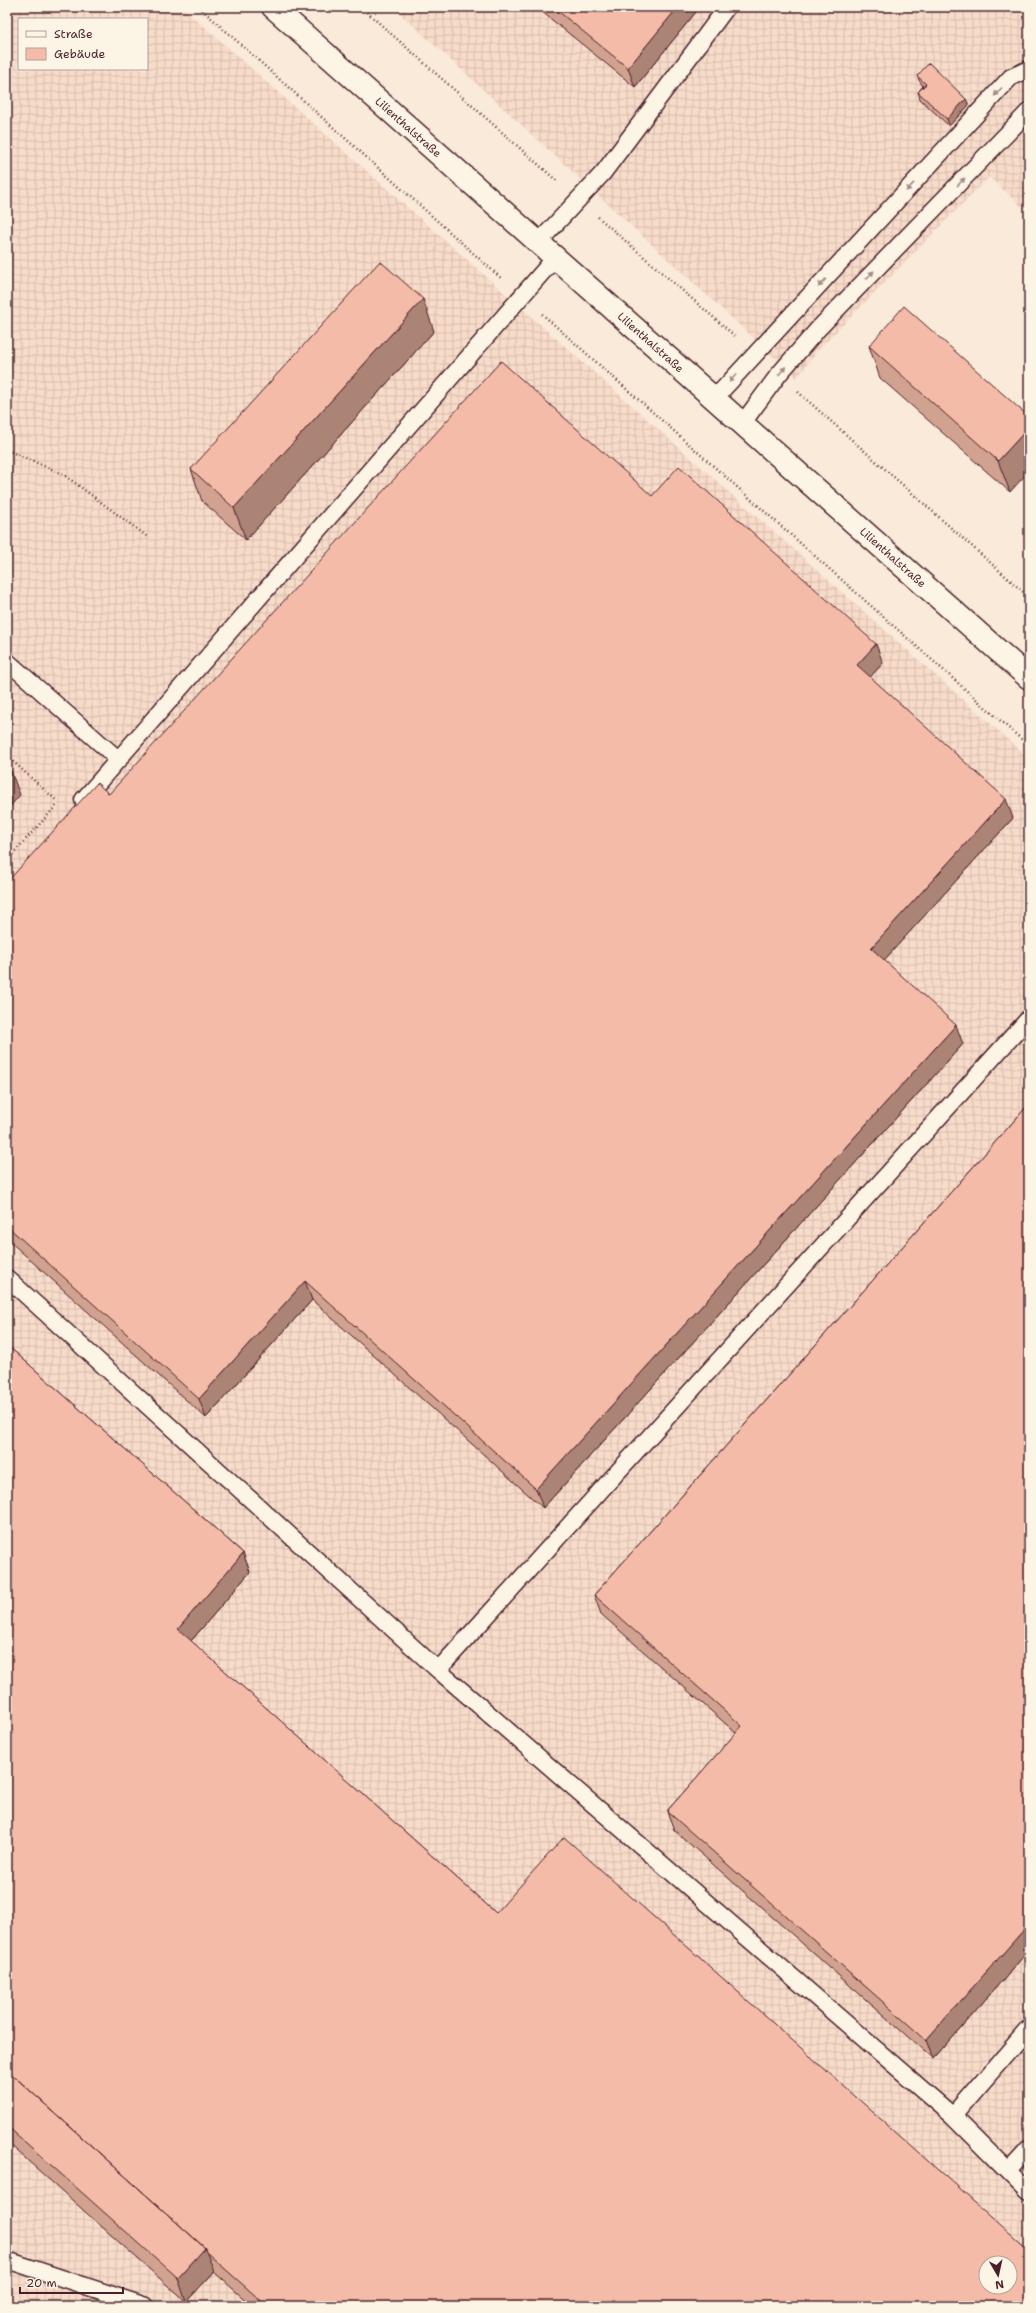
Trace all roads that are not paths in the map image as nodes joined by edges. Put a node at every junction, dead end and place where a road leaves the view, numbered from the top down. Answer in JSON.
{"nodes":[{"id":1,"x":273,"y":7,"type":"edge"},
{"id":2,"x":727,"y":7,"type":"edge"},
{"id":3,"x":1029,"y":69,"type":"edge"},
{"id":4,"x":1029,"y":111,"type":"edge"},
{"id":5,"x":538,"y":244,"type":"junction"},
{"id":6,"x":554,"y":258,"type":"junction"},
{"id":7,"x":714,"y":399,"type":"junction"},
{"id":8,"x":742,"y":424,"type":"junction"},
{"id":9,"x":7,"y":661,"type":"edge"},
{"id":10,"x":1029,"y":678,"type":"edge"},
{"id":11,"x":119,"y":760,"type":"junction"},
{"id":12,"x":65,"y":808,"type":"road end"},
{"id":13,"x":1029,"y":1018,"type":"edge"},
{"id":14,"x":7,"y":1278,"type":"edge"},
{"id":15,"x":438,"y":1670,"type":"junction"},
{"id":16,"x":1029,"y":2028,"type":"edge"},
{"id":17,"x":953,"y":2116,"type":"junction"},
{"id":18,"x":1029,"y":2149,"type":"edge"},
{"id":19,"x":1009,"y":2171,"type":"junction"},
{"id":20,"x":1029,"y":2192,"type":"edge"},
{"id":21,"x":7,"y":2260,"type":"edge"},
{"id":22,"x":146,"y":2306,"type":"edge"}],
"edges":[{"from":1,"to":5,"type":"main road","name":"Lilienthalstraße"},
{"from":2,"to":5,"type":"lane"},
{"from":3,"to":7,"type":"lane","one_way":true},
{"from":8,"to":4,"type":"lane","one_way":true},
{"from":5,"to":6,"type":"main road","name":"Lilienthalstraße"},
{"from":6,"to":7,"type":"main road","name":"Lilienthalstraße"},
{"from":6,"to":11,"type":"lane"},
{"from":7,"to":8,"type":"main road","name":"Lilienthalstraße"},
{"from":8,"to":10,"type":"main road","name":"Lilienthalstraße"},
{"from":9,"to":11,"type":"lane"},
{"from":11,"to":12,"type":"lane"},
{"from":13,"to":15,"type":"lane"},
{"from":14,"to":15,"type":"lane"},
{"from":15,"to":17,"type":"lane"},
{"from":16,"to":17,"type":"lane"},
{"from":17,"to":19,"type":"lane"},
{"from":18,"to":19,"type":"lane"},
{"from":19,"to":20,"type":"lane"},
{"from":21,"to":22,"type":"lane"}]}
